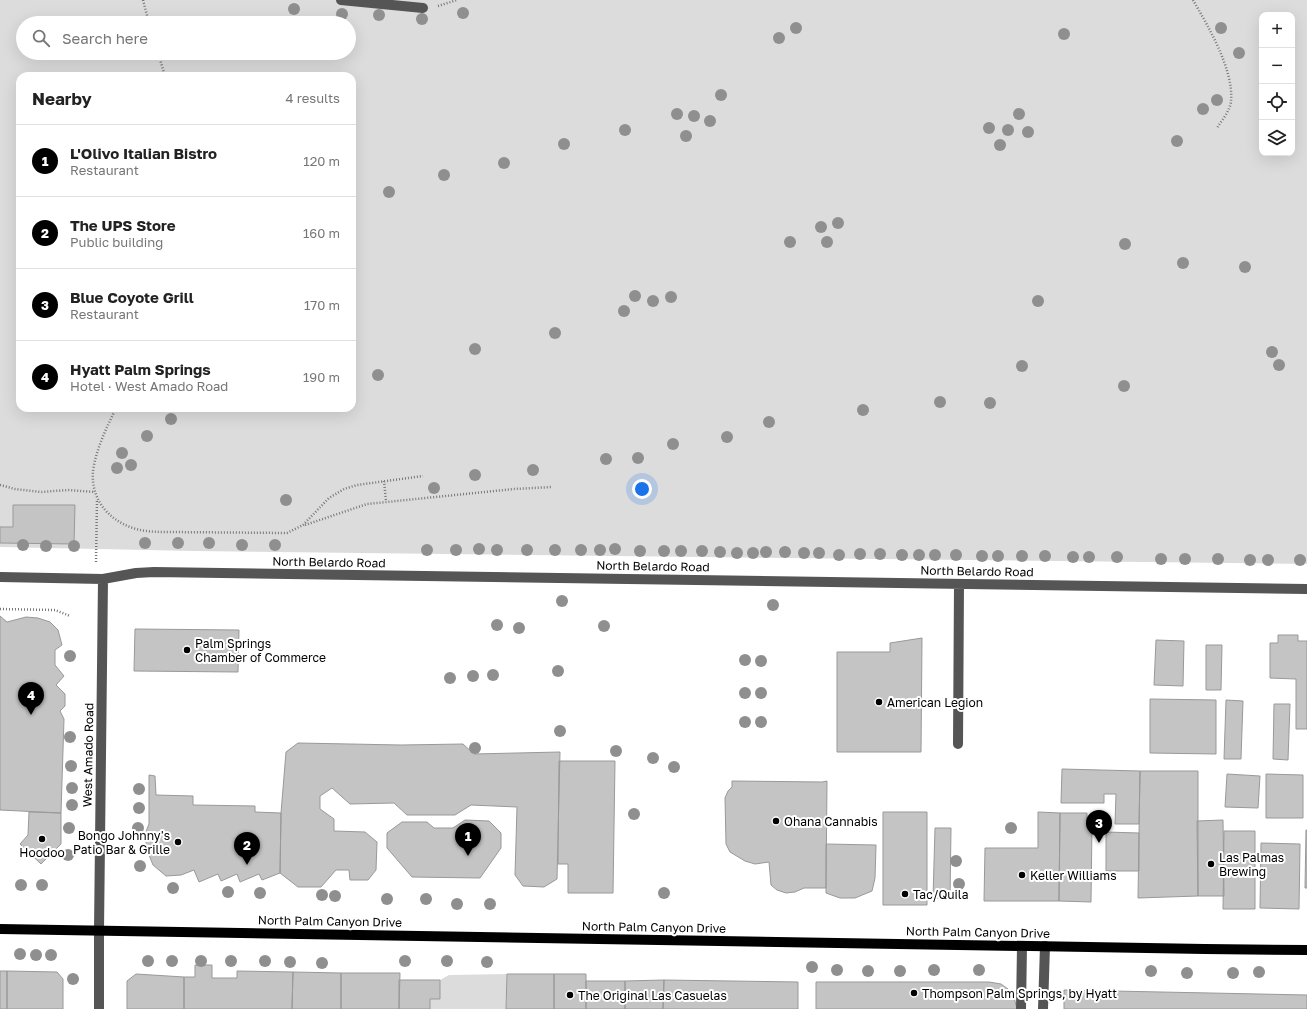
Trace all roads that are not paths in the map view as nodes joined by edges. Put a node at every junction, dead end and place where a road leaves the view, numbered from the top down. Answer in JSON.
{"nodes":[{"id":1,"x":341,"y":0,"type":"edge"},
{"id":2,"x":423,"y":8,"type":"dead end"},
{"id":3,"x":0,"y":577,"type":"edge"},
{"id":4,"x":99,"y":579,"type":"junction"},
{"id":5,"x":959,"y":584,"type":"junction"},
{"id":6,"x":1307,"y":589,"type":"edge"},
{"id":7,"x":958,"y":744,"type":"dead end"},
{"id":8,"x":0,"y":929,"type":"edge"},
{"id":9,"x":99,"y":930,"type":"junction"},
{"id":10,"x":1022,"y":946,"type":"junction"},
{"id":11,"x":1045,"y":946,"type":"junction"},
{"id":12,"x":1307,"y":950,"type":"edge"},
{"id":13,"x":99,"y":1009,"type":"edge"},
{"id":14,"x":1022,"y":1009,"type":"edge"},
{"id":15,"x":1043,"y":1009,"type":"edge"}],
"edges":[{"from":1,"to":2,"type":"street"},
{"from":3,"to":4,"type":"street","name":"North Belardo Road"},
{"from":4,"to":5,"type":"street","name":"North Belardo Road"},
{"from":4,"to":9,"type":"street","name":"West Amado Road"},
{"from":5,"to":6,"type":"street","name":"North Belardo Road"},
{"from":5,"to":7,"type":"street"},
{"from":8,"to":9,"type":"main road","name":"North Palm Canyon Drive"},
{"from":9,"to":10,"type":"main road","name":"North Palm Canyon Drive"},
{"from":9,"to":13,"type":"street","name":"West Amado Road"},
{"from":10,"to":11,"type":"main road","name":"North Palm Canyon Drive"},
{"from":10,"to":14,"type":"street"},
{"from":11,"to":12,"type":"main road","name":"North Palm Canyon Drive"},
{"from":11,"to":15,"type":"street"}]}
